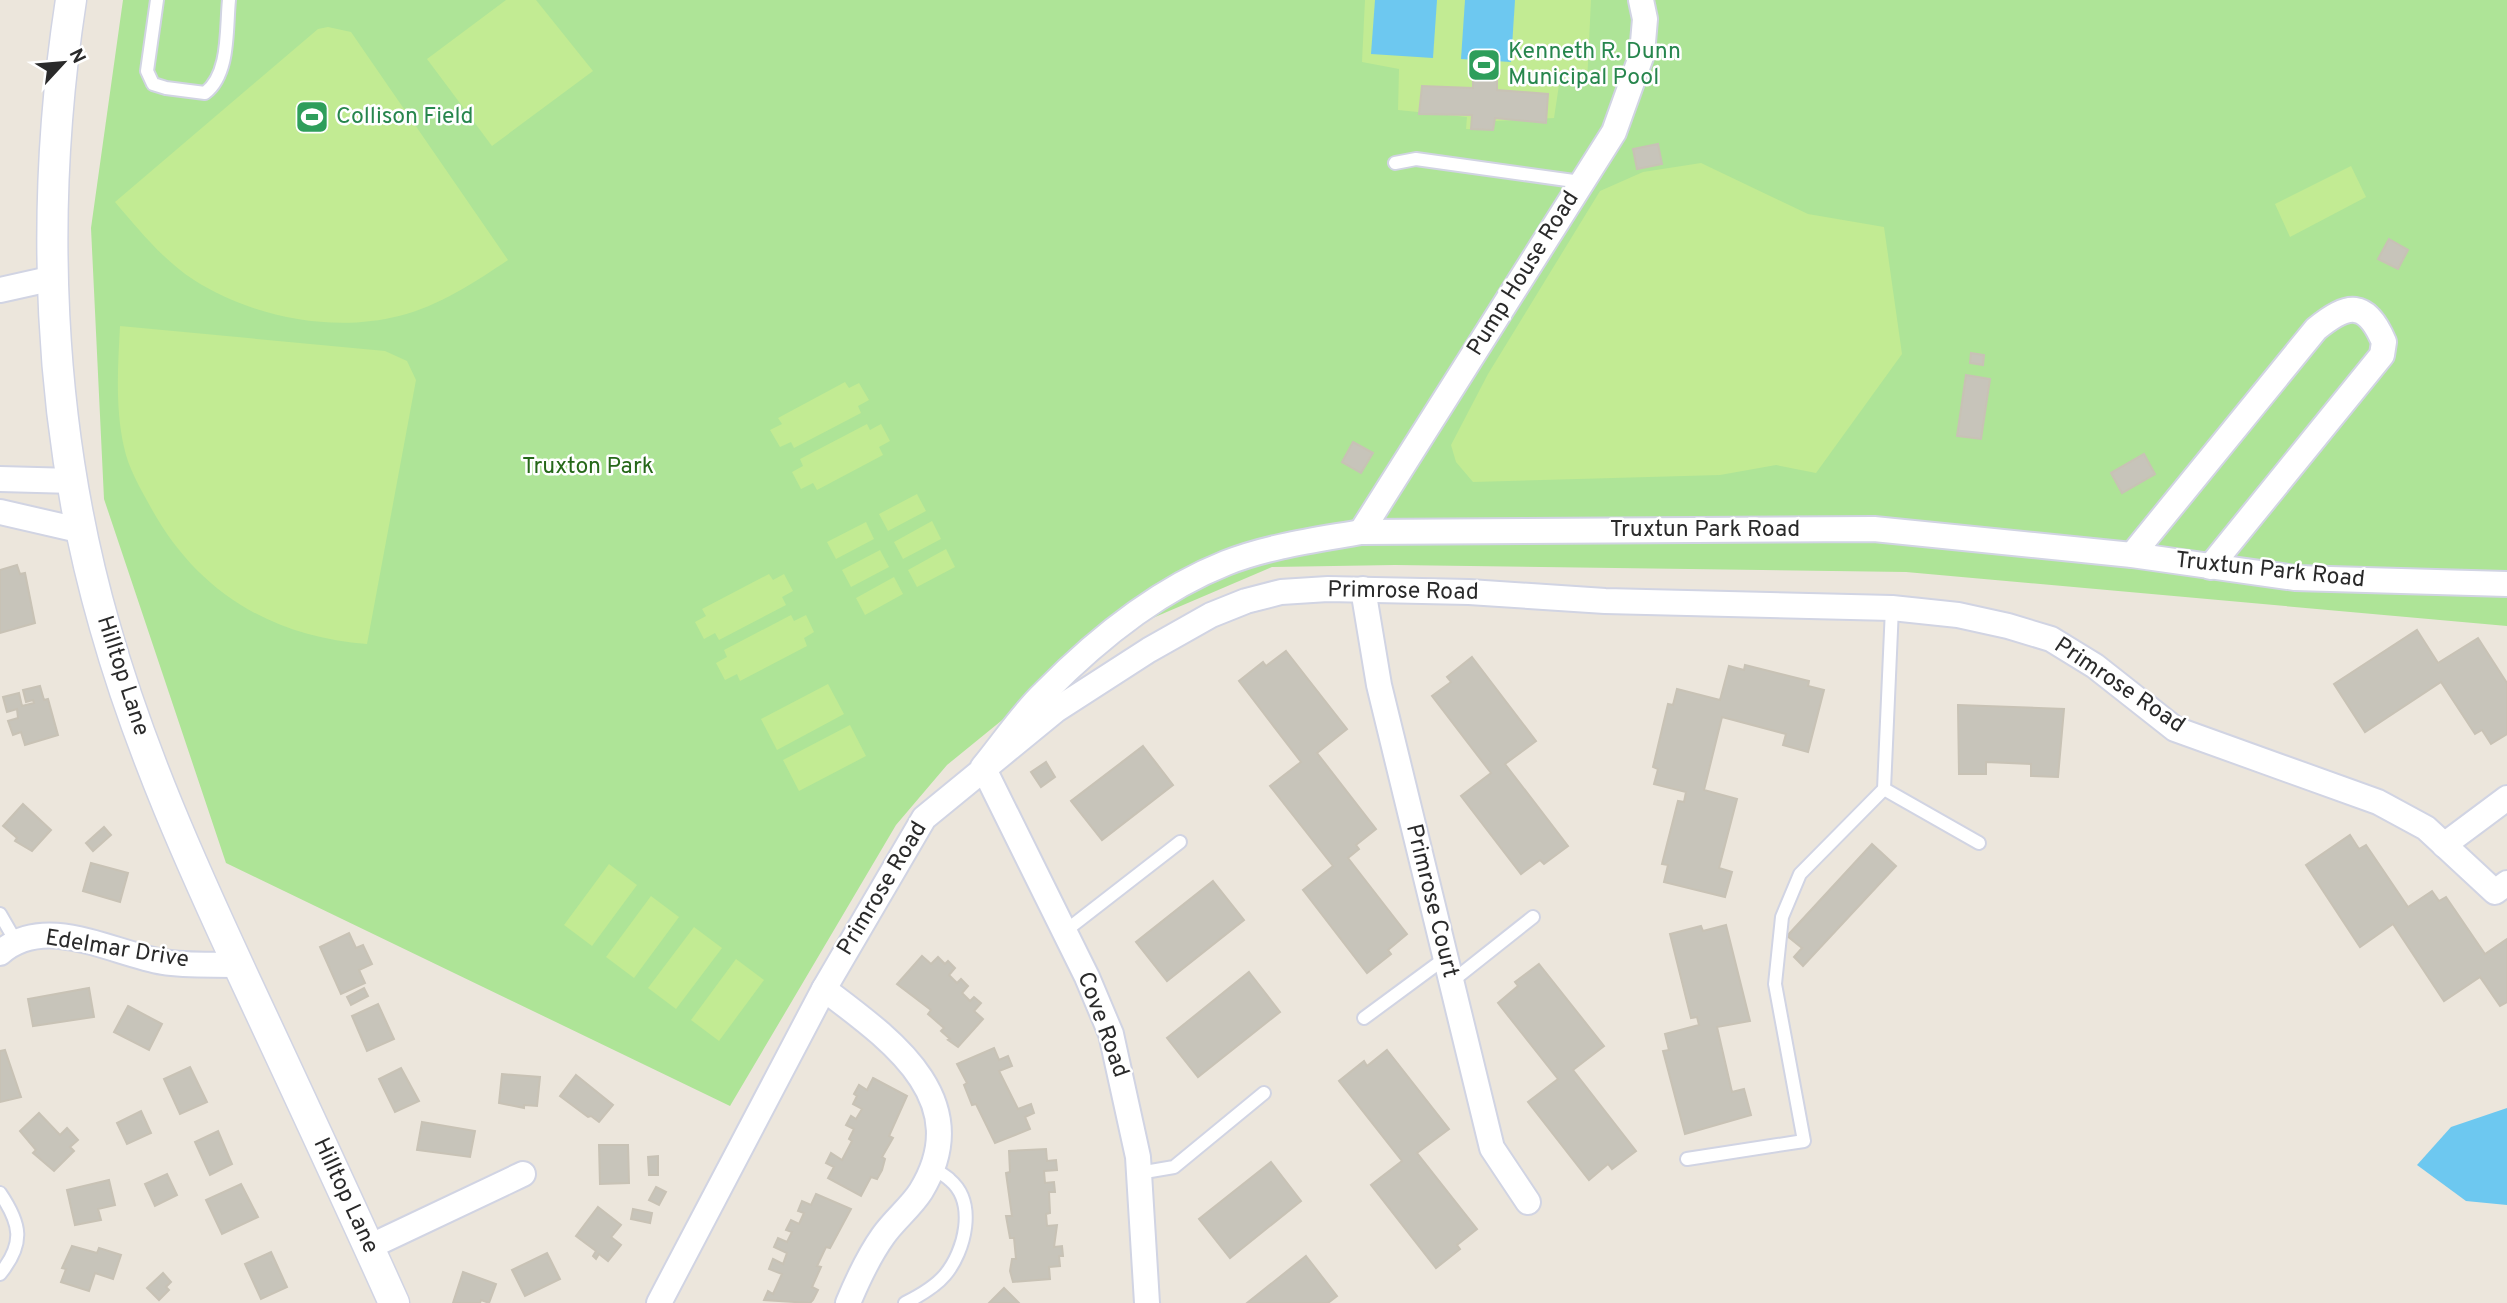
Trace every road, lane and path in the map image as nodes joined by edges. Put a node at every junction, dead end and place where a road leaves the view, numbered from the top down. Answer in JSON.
{"nodes":[{"id":1,"x":71,"y":0,"type":"edge"},
{"id":2,"x":158,"y":0,"type":"edge"},
{"id":3,"x":229,"y":0,"type":"edge"},
{"id":4,"x":1641,"y":0,"type":"edge"},
{"id":5,"x":1395,"y":163,"type":"dead end"},
{"id":6,"x":1581,"y":182,"type":"junction"},
{"id":7,"x":54,"y":278,"type":"junction"},
{"id":8,"x":0,"y":289,"type":"edge"},
{"id":9,"x":0,"y":479,"type":"edge"},
{"id":10,"x":74,"y":481,"type":"junction"},
{"id":11,"x":0,"y":512,"type":"edge"},
{"id":12,"x":83,"y":531,"type":"junction"},
{"id":13,"x":1362,"y":532,"type":"junction"},
{"id":14,"x":2132,"y":555,"type":"junction"},
{"id":15,"x":2210,"y":567,"type":"junction"},
{"id":16,"x":2507,"y":584,"type":"edge"},
{"id":17,"x":1363,"y":589,"type":"junction"},
{"id":18,"x":1892,"y":608,"type":"junction"},
{"id":19,"x":983,"y":767,"type":"junction"},
{"id":20,"x":1884,"y":789,"type":"junction"},
{"id":21,"x":2507,"y":798,"type":"edge"},
{"id":22,"x":1180,"y":842,"type":"dead end"},
{"id":23,"x":1979,"y":843,"type":"dead end"},
{"id":24,"x":2444,"y":845,"type":"junction"},
{"id":25,"x":2507,"y":883,"type":"edge"},
{"id":26,"x":0,"y":914,"type":"edge"},
{"id":27,"x":1533,"y":917,"type":"dead end"},
{"id":28,"x":1064,"y":932,"type":"junction"},
{"id":29,"x":7,"y":946,"type":"edge"},
{"id":30,"x":239,"y":965,"type":"junction"},
{"id":31,"x":1447,"y":971,"type":"junction"},
{"id":32,"x":824,"y":989,"type":"junction"},
{"id":33,"x":1364,"y":1018,"type":"dead end"},
{"id":34,"x":1264,"y":1093,"type":"dead end"},
{"id":35,"x":1687,"y":1159,"type":"dead end"},
{"id":36,"x":932,"y":1168,"type":"junction"},
{"id":37,"x":1139,"y":1173,"type":"junction"},
{"id":38,"x":523,"y":1174,"type":"dead end"},
{"id":39,"x":0,"y":1193,"type":"edge"},
{"id":40,"x":1528,"y":1202,"type":"dead end"},
{"id":41,"x":369,"y":1247,"type":"junction"},
{"id":42,"x":0,"y":1274,"type":"edge"},
{"id":43,"x":394,"y":1303,"type":"edge"},
{"id":44,"x":659,"y":1303,"type":"edge"},
{"id":45,"x":848,"y":1303,"type":"edge"},
{"id":46,"x":905,"y":1303,"type":"edge"},
{"id":47,"x":1147,"y":1303,"type":"edge"}],
"edges":[{"from":1,"to":7,"type":"street","name":"Hilltop Lane"},
{"from":2,"to":3,"type":"lane"},
{"from":4,"to":6,"type":"street","name":"Pump House Road"},
{"from":5,"to":6,"type":"lane"},
{"from":6,"to":13,"type":"street","name":"Pump House Road"},
{"from":7,"to":8,"type":"street"},
{"from":7,"to":10,"type":"street","name":"Hilltop Lane"},
{"from":9,"to":10,"type":"street"},
{"from":10,"to":12,"type":"street","name":"Hilltop Lane"},
{"from":11,"to":12,"type":"street"},
{"from":12,"to":30,"type":"street","name":"Hilltop Lane"},
{"from":13,"to":14,"type":"street","name":"Truxtun Park Road"},
{"from":13,"to":19,"type":"street","name":"Truxtun Park Road"},
{"from":14,"to":15,"type":"street","name":"Truxtun Park Road"},
{"from":14,"to":15,"type":"street"},
{"from":15,"to":16,"type":"street","name":"Truxtun Park Road"},
{"from":17,"to":18,"type":"street","name":"Primrose Road"},
{"from":17,"to":19,"type":"street","name":"Primrose Road"},
{"from":17,"to":31,"type":"street","name":"Primrose Court"},
{"from":18,"to":20,"type":"lane"},
{"from":18,"to":24,"type":"street","name":"Primrose Road"},
{"from":19,"to":28,"type":"street","name":"Cove Road"},
{"from":19,"to":32,"type":"street","name":"Primrose Road"},
{"from":20,"to":23,"type":"lane"},
{"from":20,"to":35,"type":"lane"},
{"from":21,"to":24,"type":"street"},
{"from":22,"to":28,"type":"lane"},
{"from":24,"to":25,"type":"street","name":"Primrose Road"},
{"from":26,"to":29,"type":"lane"},
{"from":27,"to":31,"type":"lane"},
{"from":28,"to":37,"type":"street","name":"Cove Road"},
{"from":29,"to":30,"type":"street","name":"Edelmar Drive"},
{"from":30,"to":41,"type":"street","name":"Hilltop Lane"},
{"from":31,"to":33,"type":"lane"},
{"from":31,"to":40,"type":"street","name":"Primrose Court"},
{"from":32,"to":36,"type":"street"},
{"from":32,"to":44,"type":"street","name":"Primrose Road"},
{"from":34,"to":37,"type":"lane"},
{"from":36,"to":45,"type":"street"},
{"from":36,"to":46,"type":"lane"},
{"from":37,"to":47,"type":"street","name":"Cove Road"},
{"from":38,"to":41,"type":"street"},
{"from":39,"to":42,"type":"lane"},
{"from":41,"to":43,"type":"street","name":"Hilltop Lane"}]}
